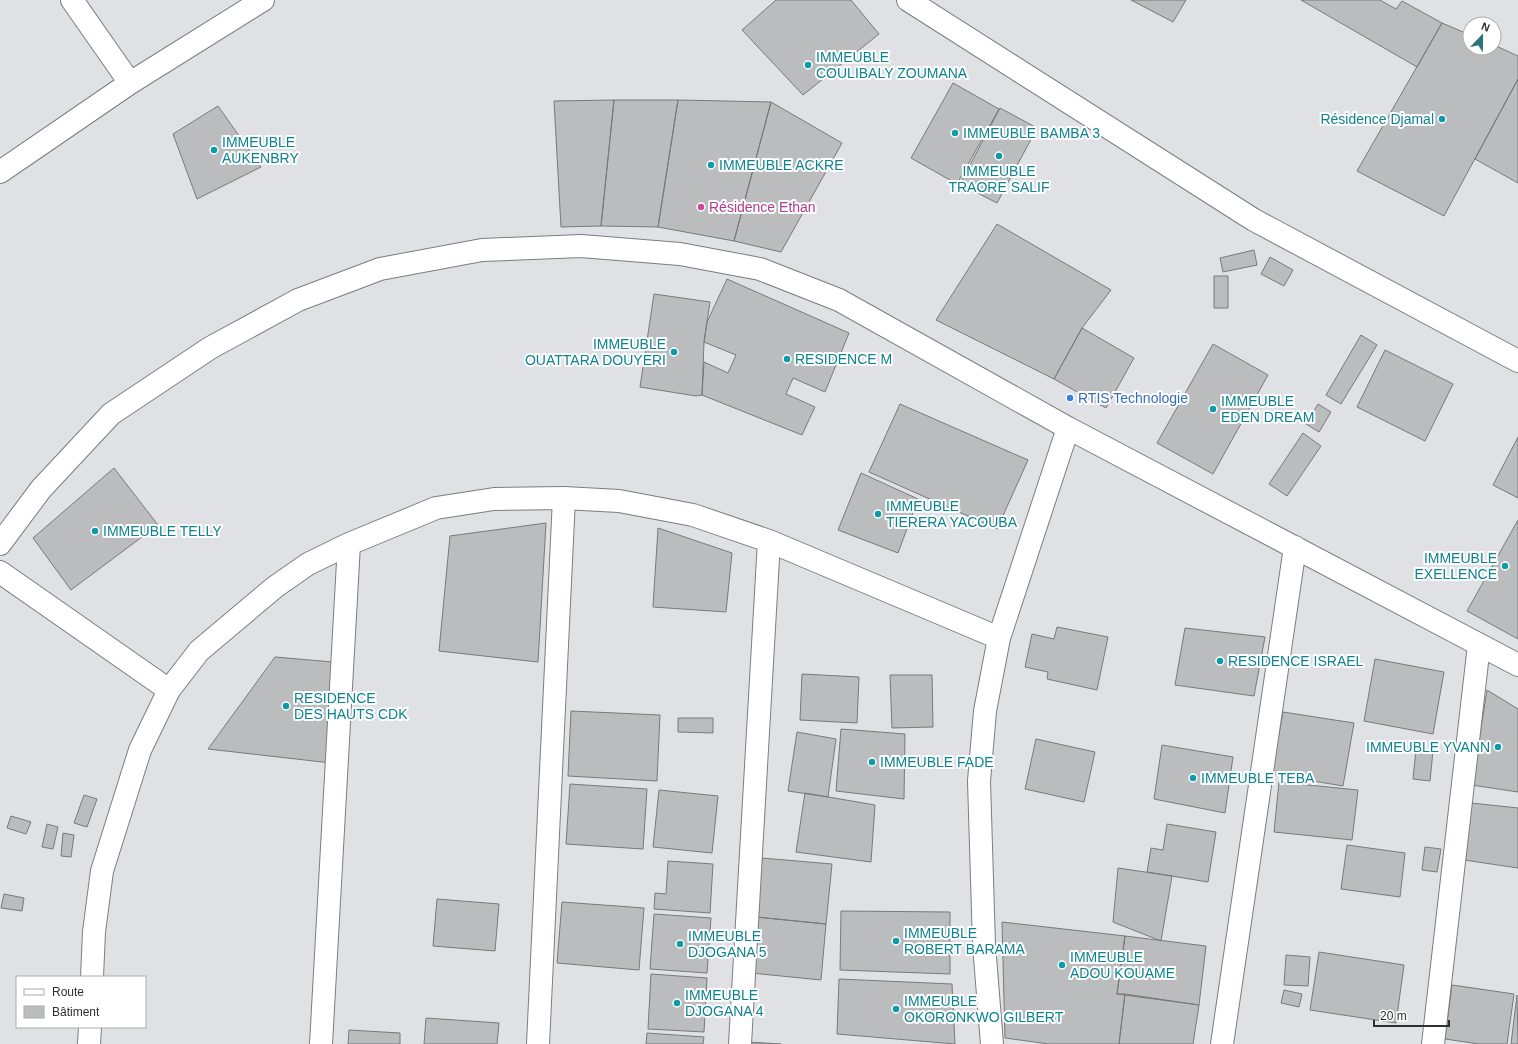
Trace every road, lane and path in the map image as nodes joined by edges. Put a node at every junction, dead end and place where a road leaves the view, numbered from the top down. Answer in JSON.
{"nodes":[{"id":1,"x":72,"y":0,"type":"edge"},
{"id":2,"x":263,"y":0,"type":"edge"},
{"id":3,"x":908,"y":0,"type":"edge"},
{"id":4,"x":130,"y":83,"type":"junction"},
{"id":5,"x":0,"y":172,"type":"edge"},
{"id":6,"x":1518,"y":361,"type":"edge"},
{"id":7,"x":1068,"y":428,"type":"junction"},
{"id":8,"x":564,"y":498,"type":"junction"},
{"id":9,"x":769,"y":541,"type":"junction"},
{"id":10,"x":0,"y":544,"type":"edge"},
{"id":11,"x":349,"y":544,"type":"junction"},
{"id":12,"x":1295,"y":547,"type":"junction"},
{"id":13,"x":0,"y":572,"type":"edge"},
{"id":14,"x":999,"y":638,"type":"junction"},
{"id":15,"x":1479,"y":644,"type":"junction"},
{"id":16,"x":1518,"y":665,"type":"edge"},
{"id":17,"x":169,"y":690,"type":"junction"},
{"id":18,"x":92,"y":976,"type":"edge"},
{"id":19,"x":90,"y":1028,"type":"edge"},
{"id":20,"x":89,"y":1044,"type":"edge"},
{"id":21,"x":321,"y":1044,"type":"edge"},
{"id":22,"x":538,"y":1044,"type":"edge"},
{"id":23,"x":740,"y":1044,"type":"edge"},
{"id":24,"x":992,"y":1044,"type":"edge"},
{"id":25,"x":1222,"y":1044,"type":"edge"},
{"id":26,"x":1433,"y":1044,"type":"edge"}],
"edges":[{"from":1,"to":4,"type":"street"},
{"from":2,"to":4,"type":"street"},
{"from":3,"to":6,"type":"street"},
{"from":4,"to":5,"type":"street"},
{"from":7,"to":10,"type":"street"},
{"from":7,"to":12,"type":"street"},
{"from":7,"to":14,"type":"street"},
{"from":8,"to":9,"type":"street"},
{"from":8,"to":11,"type":"street"},
{"from":8,"to":22,"type":"street"},
{"from":9,"to":14,"type":"street"},
{"from":9,"to":23,"type":"street"},
{"from":11,"to":17,"type":"street"},
{"from":11,"to":21,"type":"street"},
{"from":12,"to":15,"type":"street"},
{"from":12,"to":25,"type":"street"},
{"from":13,"to":17,"type":"street"},
{"from":14,"to":24,"type":"street"},
{"from":15,"to":16,"type":"street"},
{"from":15,"to":26,"type":"street"},
{"from":17,"to":18,"type":"street"},
{"from":19,"to":20,"type":"street"}]}
